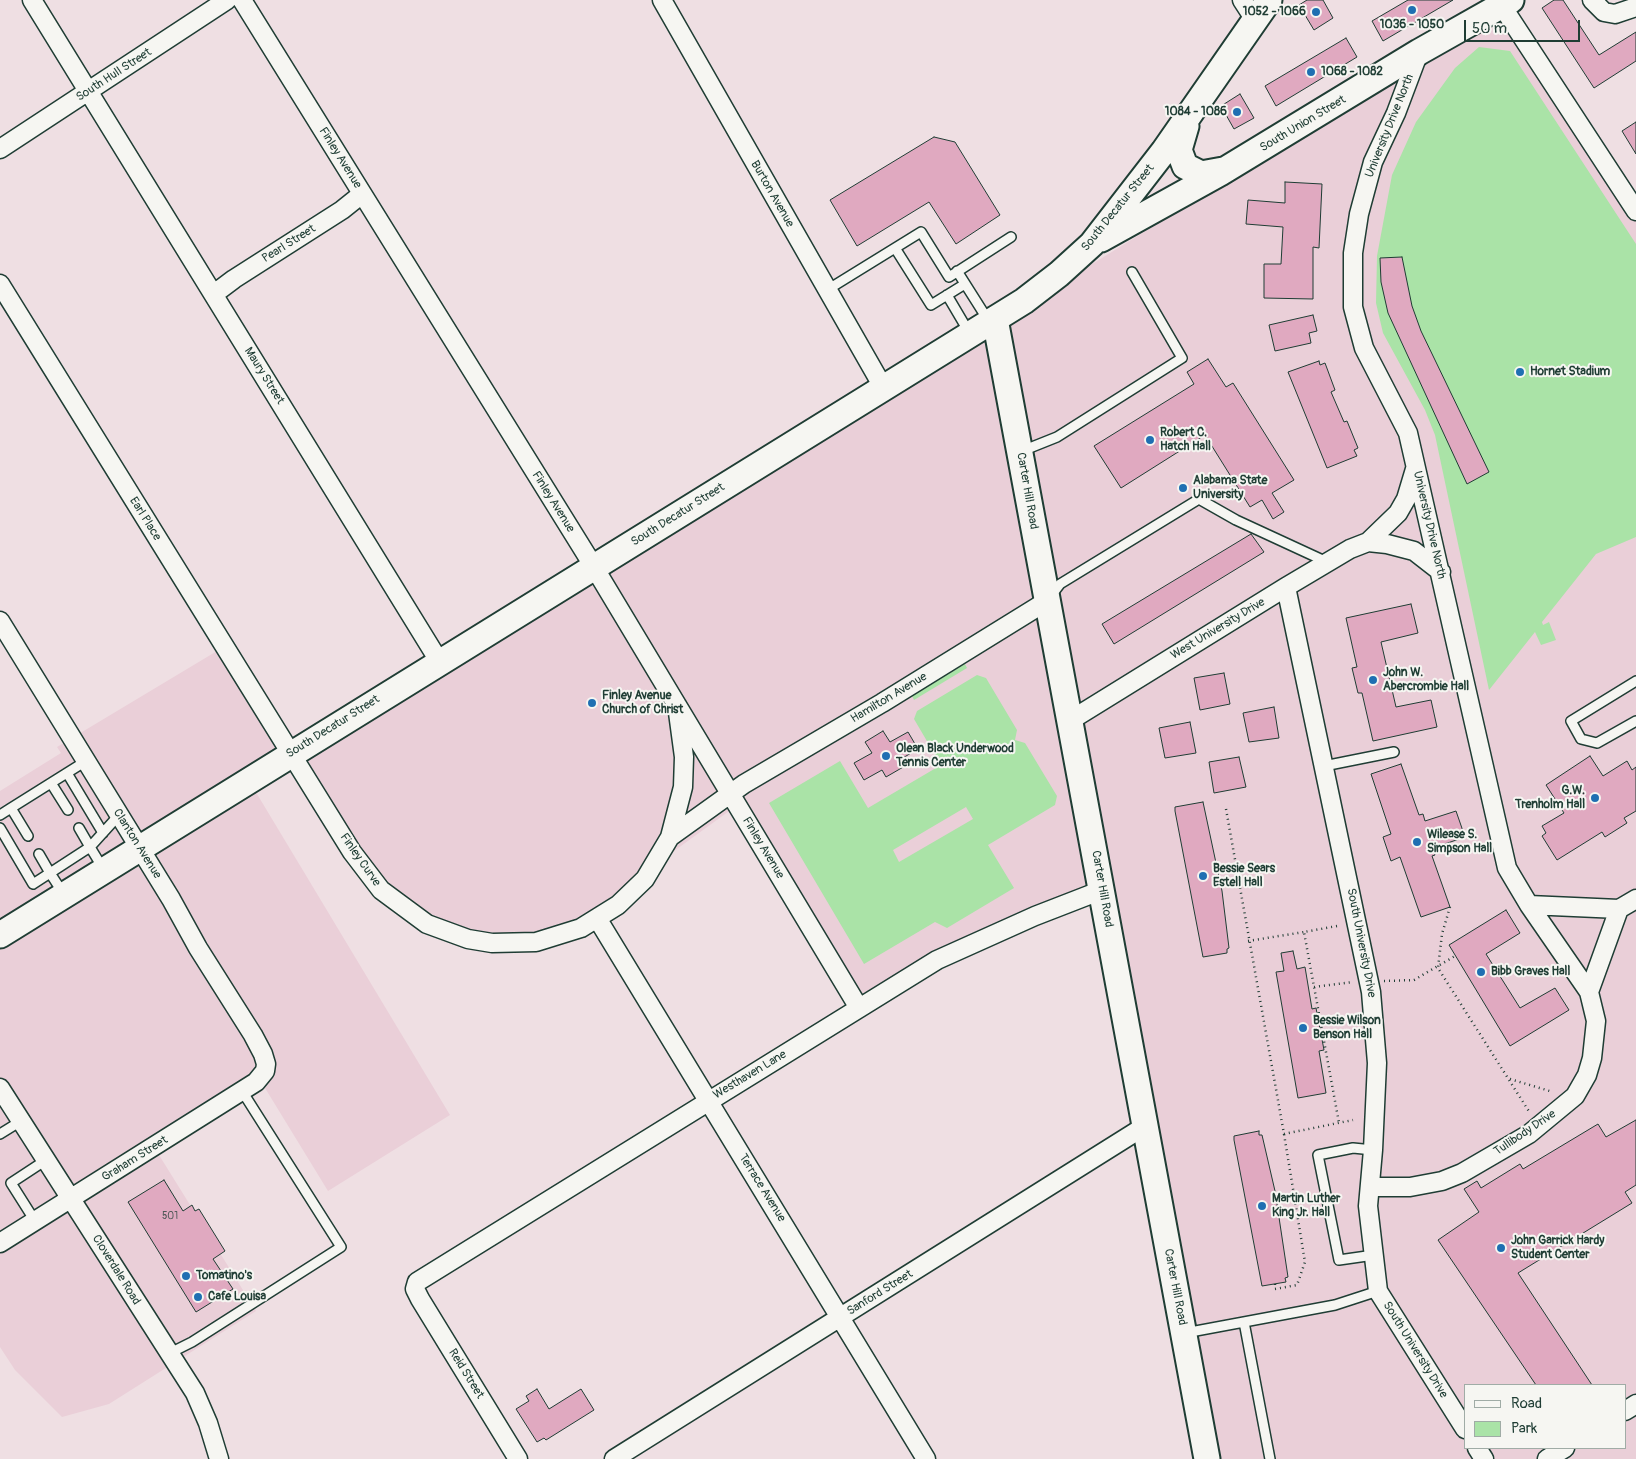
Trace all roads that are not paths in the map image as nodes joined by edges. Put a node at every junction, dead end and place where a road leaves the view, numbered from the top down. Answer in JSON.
{"nodes":[{"id":1,"x":32,"y":0,"type":"edge"},
{"id":2,"x":227,"y":0,"type":"edge"},
{"id":3,"x":242,"y":0,"type":"edge"},
{"id":4,"x":662,"y":0,"type":"edge"},
{"id":5,"x":1592,"y":0,"type":"edge"},
{"id":6,"x":1506,"y":3,"type":"edge"},
{"id":7,"x":1636,"y":6,"type":"edge"},
{"id":8,"x":1255,"y":7,"type":"edge"},
{"id":9,"x":1419,"y":52,"type":"junction"},
{"id":10,"x":88,"y":92,"type":"junction"},
{"id":11,"x":1188,"y":116,"type":"junction"},
{"id":12,"x":0,"y":149,"type":"edge"},
{"id":13,"x":1226,"y":170,"type":"junction"},
{"id":14,"x":362,"y":194,"type":"junction"},
{"id":15,"x":1636,"y":210,"type":"edge"},
{"id":16,"x":1011,"y":237,"type":"dead end"},
{"id":17,"x":1092,"y":244,"type":"junction"},
{"id":18,"x":895,"y":248,"type":"junction"},
{"id":19,"x":957,"y":272,"type":"junction"},
{"id":20,"x":1132,"y":272,"type":"dead end"},
{"id":21,"x":0,"y":284,"type":"edge"},
{"id":22,"x":965,"y":284,"type":"junction"},
{"id":23,"x":827,"y":290,"type":"junction"},
{"id":24,"x":214,"y":294,"type":"junction"},
{"id":25,"x":947,"y":295,"type":"junction"},
{"id":26,"x":985,"y":325,"type":"junction"},
{"id":27,"x":883,"y":387,"type":"junction"},
{"id":28,"x":1020,"y":452,"type":"junction"},
{"id":29,"x":1416,"y":466,"type":"junction"},
{"id":30,"x":1368,"y":542,"type":"junction"},
{"id":31,"x":1328,"y":562,"type":"junction"},
{"id":32,"x":594,"y":567,"type":"junction"},
{"id":33,"x":1441,"y":572,"type":"junction"},
{"id":34,"x":1286,"y":588,"type":"junction"},
{"id":35,"x":1047,"y":601,"type":"junction"},
{"id":36,"x":0,"y":621,"type":"edge"},
{"id":37,"x":439,"y":661,"type":"junction"},
{"id":38,"x":1636,"y":681,"type":"edge"},
{"id":39,"x":677,"y":706,"type":"junction"},
{"id":40,"x":1071,"y":720,"type":"junction"},
{"id":41,"x":1636,"y":721,"type":"edge"},
{"id":42,"x":1394,"y":752,"type":"dead end"},
{"id":43,"x":291,"y":753,"type":"junction"},
{"id":44,"x":86,"y":761,"type":"junction"},
{"id":45,"x":1324,"y":766,"type":"junction"},
{"id":46,"x":67,"y":773,"type":"junction"},
{"id":47,"x":51,"y":782,"type":"junction"},
{"id":48,"x":731,"y":794,"type":"junction"},
{"id":49,"x":10,"y":808,"type":"junction"},
{"id":50,"x":68,"y":810,"type":"dead end"},
{"id":51,"x":0,"y":815,"type":"edge"},
{"id":52,"x":119,"y":815,"type":"junction"},
{"id":53,"x":0,"y":828,"type":"edge"},
{"id":54,"x":79,"y":828,"type":"dead end"},
{"id":55,"x":103,"y":833,"type":"junction"},
{"id":56,"x":28,"y":836,"type":"dead end"},
{"id":57,"x":670,"y":837,"type":"junction"},
{"id":58,"x":90,"y":847,"type":"junction"},
{"id":59,"x":140,"y":848,"type":"junction"},
{"id":60,"x":39,"y":854,"type":"dead end"},
{"id":61,"x":104,"y":870,"type":"junction"},
{"id":62,"x":50,"y":873,"type":"junction"},
{"id":63,"x":1102,"y":890,"type":"junction"},
{"id":64,"x":64,"y":895,"type":"junction"},
{"id":65,"x":1636,"y":900,"type":"edge"},
{"id":66,"x":1529,"y":905,"type":"junction"},
{"id":67,"x":1619,"y":909,"type":"junction"},
{"id":68,"x":597,"y":918,"type":"junction"},
{"id":69,"x":0,"y":935,"type":"edge"},
{"id":70,"x":1589,"y":992,"type":"junction"},
{"id":71,"x":859,"y":1008,"type":"junction"},
{"id":72,"x":265,"y":1071,"type":"joint"},
{"id":73,"x":0,"y":1088,"type":"edge"},
{"id":74,"x":242,"y":1091,"type":"junction"},
{"id":75,"x":708,"y":1100,"type":"junction"},
{"id":76,"x":21,"y":1121,"type":"junction"},
{"id":77,"x":1145,"y":1126,"type":"junction"},
{"id":78,"x":0,"y":1134,"type":"edge"},
{"id":79,"x":1373,"y":1150,"type":"junction"},
{"id":80,"x":46,"y":1160,"type":"junction"},
{"id":81,"x":1370,"y":1186,"type":"junction"},
{"id":82,"x":71,"y":1199,"type":"junction"},
{"id":83,"x":35,"y":1221,"type":"junction"},
{"id":84,"x":0,"y":1243,"type":"edge"},
{"id":85,"x":1374,"y":1255,"type":"junction"},
{"id":86,"x":415,"y":1289,"type":"joint"},
{"id":87,"x":1378,"y":1292,"type":"junction"},
{"id":88,"x":842,"y":1317,"type":"junction"},
{"id":89,"x":1244,"y":1322,"type":"junction"},
{"id":90,"x":1184,"y":1333,"type":"junction"},
{"id":91,"x":170,"y":1354,"type":"junction"},
{"id":92,"x":1464,"y":1426,"type":"edge"},
{"id":93,"x":1563,"y":1449,"type":"edge"},
{"id":94,"x":637,"y":1453,"type":"edge"},
{"id":95,"x":219,"y":1459,"type":"edge"},
{"id":96,"x":518,"y":1459,"type":"edge"},
{"id":97,"x":614,"y":1459,"type":"edge"},
{"id":98,"x":926,"y":1459,"type":"edge"},
{"id":99,"x":1207,"y":1459,"type":"edge"},
{"id":100,"x":1270,"y":1459,"type":"edge"},
{"id":101,"x":1547,"y":1459,"type":"edge"}],
"edges":[{"from":1,"to":10,"type":"street","name":"Maury Street"},
{"from":2,"to":10,"type":"street","name":"South Hull Street"},
{"from":3,"to":14,"type":"street","name":"Finley Avenue"},
{"from":4,"to":23,"type":"street","name":"Burton Avenue"},
{"from":5,"to":7,"type":"street"},
{"from":6,"to":9,"type":"main road","name":"South Union Street"},
{"from":6,"to":15,"type":"street"},
{"from":8,"to":11,"type":"main road","name":"South Decatur Street"},
{"from":9,"to":13,"type":"main road","name":"South Union Street"},
{"from":9,"to":29,"type":"street","name":"University Drive North"},
{"from":10,"to":12,"type":"street","name":"South Hull Street"},
{"from":10,"to":24,"type":"street","name":"Maury Street"},
{"from":11,"to":13,"type":"main road"},
{"from":11,"to":17,"type":"main road","name":"South Decatur Street"},
{"from":13,"to":17,"type":"main road","name":"South Union Street"},
{"from":14,"to":24,"type":"street","name":"Pearl Street"},
{"from":14,"to":32,"type":"street","name":"Finley Avenue"},
{"from":16,"to":19,"type":"lane"},
{"from":17,"to":26,"type":"main road","name":"South Decatur Street"},
{"from":18,"to":19,"type":"lane"},
{"from":18,"to":23,"type":"lane"},
{"from":18,"to":25,"type":"lane"},
{"from":19,"to":22,"type":"lane"},
{"from":20,"to":28,"type":"lane"},
{"from":21,"to":43,"type":"street","name":"Earl Place"},
{"from":22,"to":25,"type":"lane"},
{"from":22,"to":26,"type":"lane"},
{"from":23,"to":27,"type":"street","name":"Burton Avenue"},
{"from":24,"to":37,"type":"street","name":"Maury Street"},
{"from":25,"to":26,"type":"lane"},
{"from":26,"to":27,"type":"main road","name":"South Decatur Street"},
{"from":26,"to":28,"type":"main road","name":"Carter Hill Road"},
{"from":27,"to":32,"type":"main road","name":"South Decatur Street"},
{"from":28,"to":35,"type":"main road","name":"Carter Hill Road"},
{"from":29,"to":30,"type":"street","name":"West University Drive"},
{"from":29,"to":33,"type":"street","name":"University Drive North"},
{"from":30,"to":31,"type":"street","name":"West University Drive"},
{"from":30,"to":33,"type":"street"},
{"from":31,"to":34,"type":"street","name":"West University Drive"},
{"from":31,"to":35,"type":"lane"},
{"from":32,"to":37,"type":"main road","name":"South Decatur Street"},
{"from":32,"to":39,"type":"street","name":"Finley Avenue"},
{"from":33,"to":66,"type":"street","name":"University Drive North"},
{"from":34,"to":40,"type":"street","name":"West University Drive"},
{"from":34,"to":45,"type":"street","name":"South University Drive"},
{"from":35,"to":40,"type":"main road","name":"Carter Hill Road"},
{"from":35,"to":48,"type":"street","name":"Hamilton Avenue"},
{"from":36,"to":44,"type":"street","name":"Clanton Avenue"},
{"from":37,"to":43,"type":"main road","name":"South Decatur Street"},
{"from":38,"to":41,"type":"lane"},
{"from":39,"to":48,"type":"street","name":"Finley Avenue"},
{"from":39,"to":57,"type":"street","name":"Finley Curve"},
{"from":40,"to":63,"type":"main road","name":"Carter Hill Road"},
{"from":42,"to":45,"type":"lane"},
{"from":43,"to":59,"type":"main road","name":"South Decatur Street"},
{"from":43,"to":68,"type":"street","name":"Finley Curve"},
{"from":44,"to":46,"type":"lane"},
{"from":44,"to":52,"type":"street","name":"Clanton Avenue"},
{"from":45,"to":79,"type":"street","name":"South University Drive"},
{"from":46,"to":47,"type":"lane"},
{"from":46,"to":55,"type":"lane"},
{"from":47,"to":49,"type":"lane"},
{"from":47,"to":50,"type":"lane"},
{"from":48,"to":57,"type":"street","name":"Hamilton Avenue"},
{"from":48,"to":71,"type":"street","name":"Finley Avenue"},
{"from":49,"to":51,"type":"lane"},
{"from":49,"to":56,"type":"lane"},
{"from":52,"to":55,"type":"lane"},
{"from":52,"to":59,"type":"street","name":"Clanton Avenue"},
{"from":53,"to":62,"type":"lane"},
{"from":54,"to":58,"type":"lane"},
{"from":55,"to":58,"type":"lane"},
{"from":57,"to":68,"type":"street","name":"Finley Curve"},
{"from":58,"to":61,"type":"lane"},
{"from":58,"to":62,"type":"lane"},
{"from":59,"to":61,"type":"main road","name":"South Decatur Street"},
{"from":59,"to":72,"type":"street","name":"Clanton Avenue"},
{"from":60,"to":62,"type":"lane"},
{"from":61,"to":64,"type":"main road","name":"South Decatur Street"},
{"from":62,"to":64,"type":"lane"},
{"from":63,"to":71,"type":"street","name":"Westhaven Lane"},
{"from":63,"to":77,"type":"main road","name":"Carter Hill Road"},
{"from":64,"to":69,"type":"main road","name":"South Decatur Street"},
{"from":65,"to":67,"type":"street"},
{"from":66,"to":67,"type":"street"},
{"from":66,"to":70,"type":"street","name":"University Drive North"},
{"from":67,"to":70,"type":"street"},
{"from":68,"to":75,"type":"street","name":"Terrace Avenue"},
{"from":70,"to":81,"type":"street","name":"Tullibody Drive"},
{"from":71,"to":75,"type":"street","name":"Westhaven Lane"},
{"from":72,"to":74,"type":"street","name":"Graham Street"},
{"from":73,"to":76,"type":"street","name":"Cloverdale Road"},
{"from":74,"to":82,"type":"street","name":"Graham Street"},
{"from":74,"to":91,"type":"lane"},
{"from":75,"to":86,"type":"street","name":"Westhaven Lane"},
{"from":75,"to":88,"type":"street","name":"Terrace Avenue"},
{"from":76,"to":78,"type":"lane"},
{"from":76,"to":80,"type":"street","name":"Cloverdale Road"},
{"from":77,"to":88,"type":"street","name":"Sanford Street"},
{"from":77,"to":90,"type":"main road","name":"Carter Hill Road"},
{"from":79,"to":81,"type":"street","name":"South University Drive"},
{"from":79,"to":85,"type":"lane"},
{"from":80,"to":82,"type":"street","name":"Cloverdale Road"},
{"from":80,"to":83,"type":"lane"},
{"from":81,"to":85,"type":"street","name":"South University Drive"},
{"from":82,"to":83,"type":"street","name":"Graham Street"},
{"from":82,"to":91,"type":"street","name":"Cloverdale Road"},
{"from":83,"to":84,"type":"street","name":"Graham Street"},
{"from":85,"to":87,"type":"street","name":"South University Drive"},
{"from":86,"to":96,"type":"street","name":"Reid Street"},
{"from":87,"to":89,"type":"lane"},
{"from":87,"to":92,"type":"street","name":"South University Drive"},
{"from":88,"to":94,"type":"street","name":"Sanford Street"},
{"from":88,"to":98,"type":"street","name":"Terrace Avenue"},
{"from":89,"to":90,"type":"lane"},
{"from":89,"to":100,"type":"lane"},
{"from":90,"to":99,"type":"main road","name":"Carter Hill Road"},
{"from":91,"to":95,"type":"street","name":"Cloverdale Road"},
{"from":93,"to":101,"type":"street"},
{"from":94,"to":97,"type":"street","name":"Sanford Street"}]}
